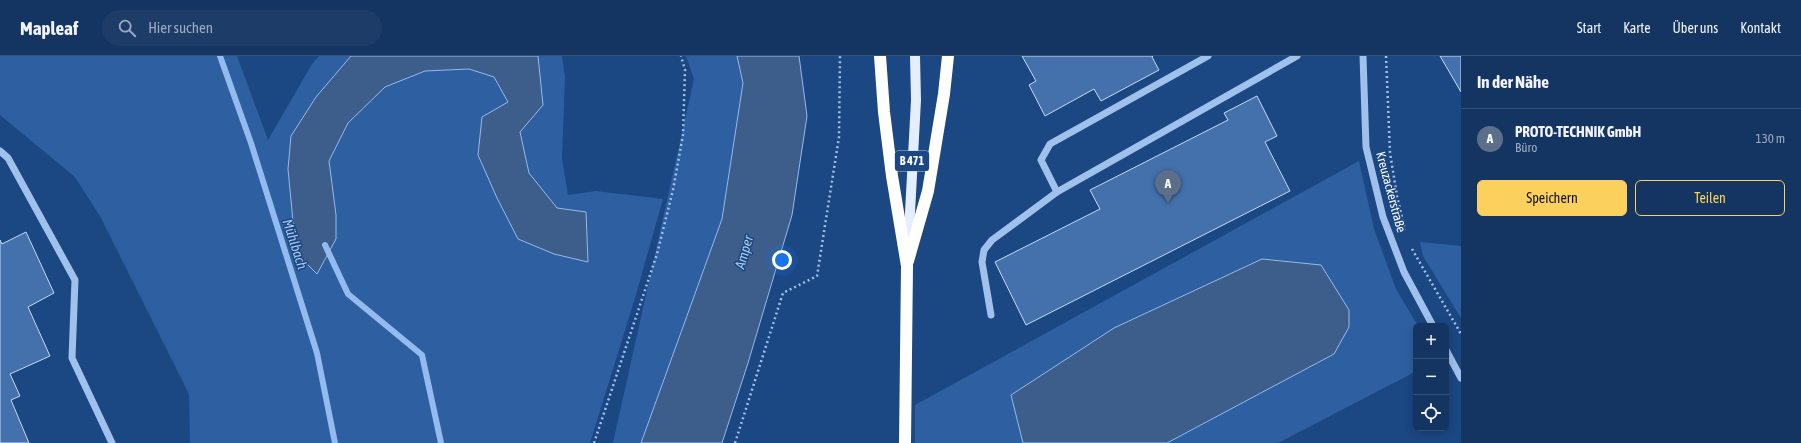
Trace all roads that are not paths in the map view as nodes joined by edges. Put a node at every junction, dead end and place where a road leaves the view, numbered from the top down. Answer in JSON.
{"nodes":[{"id":1,"x":880,"y":56,"type":"edge"},
{"id":2,"x":915,"y":56,"type":"edge"},
{"id":3,"x":948,"y":56,"type":"edge"},
{"id":4,"x":1208,"y":56,"type":"edge"},
{"id":5,"x":1297,"y":56,"type":"edge"},
{"id":6,"x":1362,"y":56,"type":"edge"},
{"id":7,"x":0,"y":151,"type":"edge"},
{"id":8,"x":1057,"y":192,"type":"junction"},
{"id":9,"x":907,"y":266,"type":"junction"},
{"id":10,"x":991,"y":315,"type":"dead end"},
{"id":11,"x":1431,"y":323,"type":"edge"},
{"id":12,"x":1449,"y":356,"type":"edge"},
{"id":13,"x":1461,"y":378,"type":"edge"},
{"id":14,"x":112,"y":443,"type":"edge"},
{"id":15,"x":905,"y":443,"type":"edge"}],
"edges":[{"from":1,"to":9,"type":"highway"},
{"from":2,"to":9,"type":"main road","number":"B 471"},
{"from":3,"to":9,"type":"highway"},
{"from":4,"to":8,"type":"street"},
{"from":5,"to":8,"type":"street"},
{"from":6,"to":11,"type":"street","name":"Kreuzackerstraße"},
{"from":7,"to":14,"type":"street"},
{"from":8,"to":10,"type":"street"},
{"from":9,"to":15,"type":"highway","number":"B 471"},
{"from":12,"to":13,"type":"street"}]}
